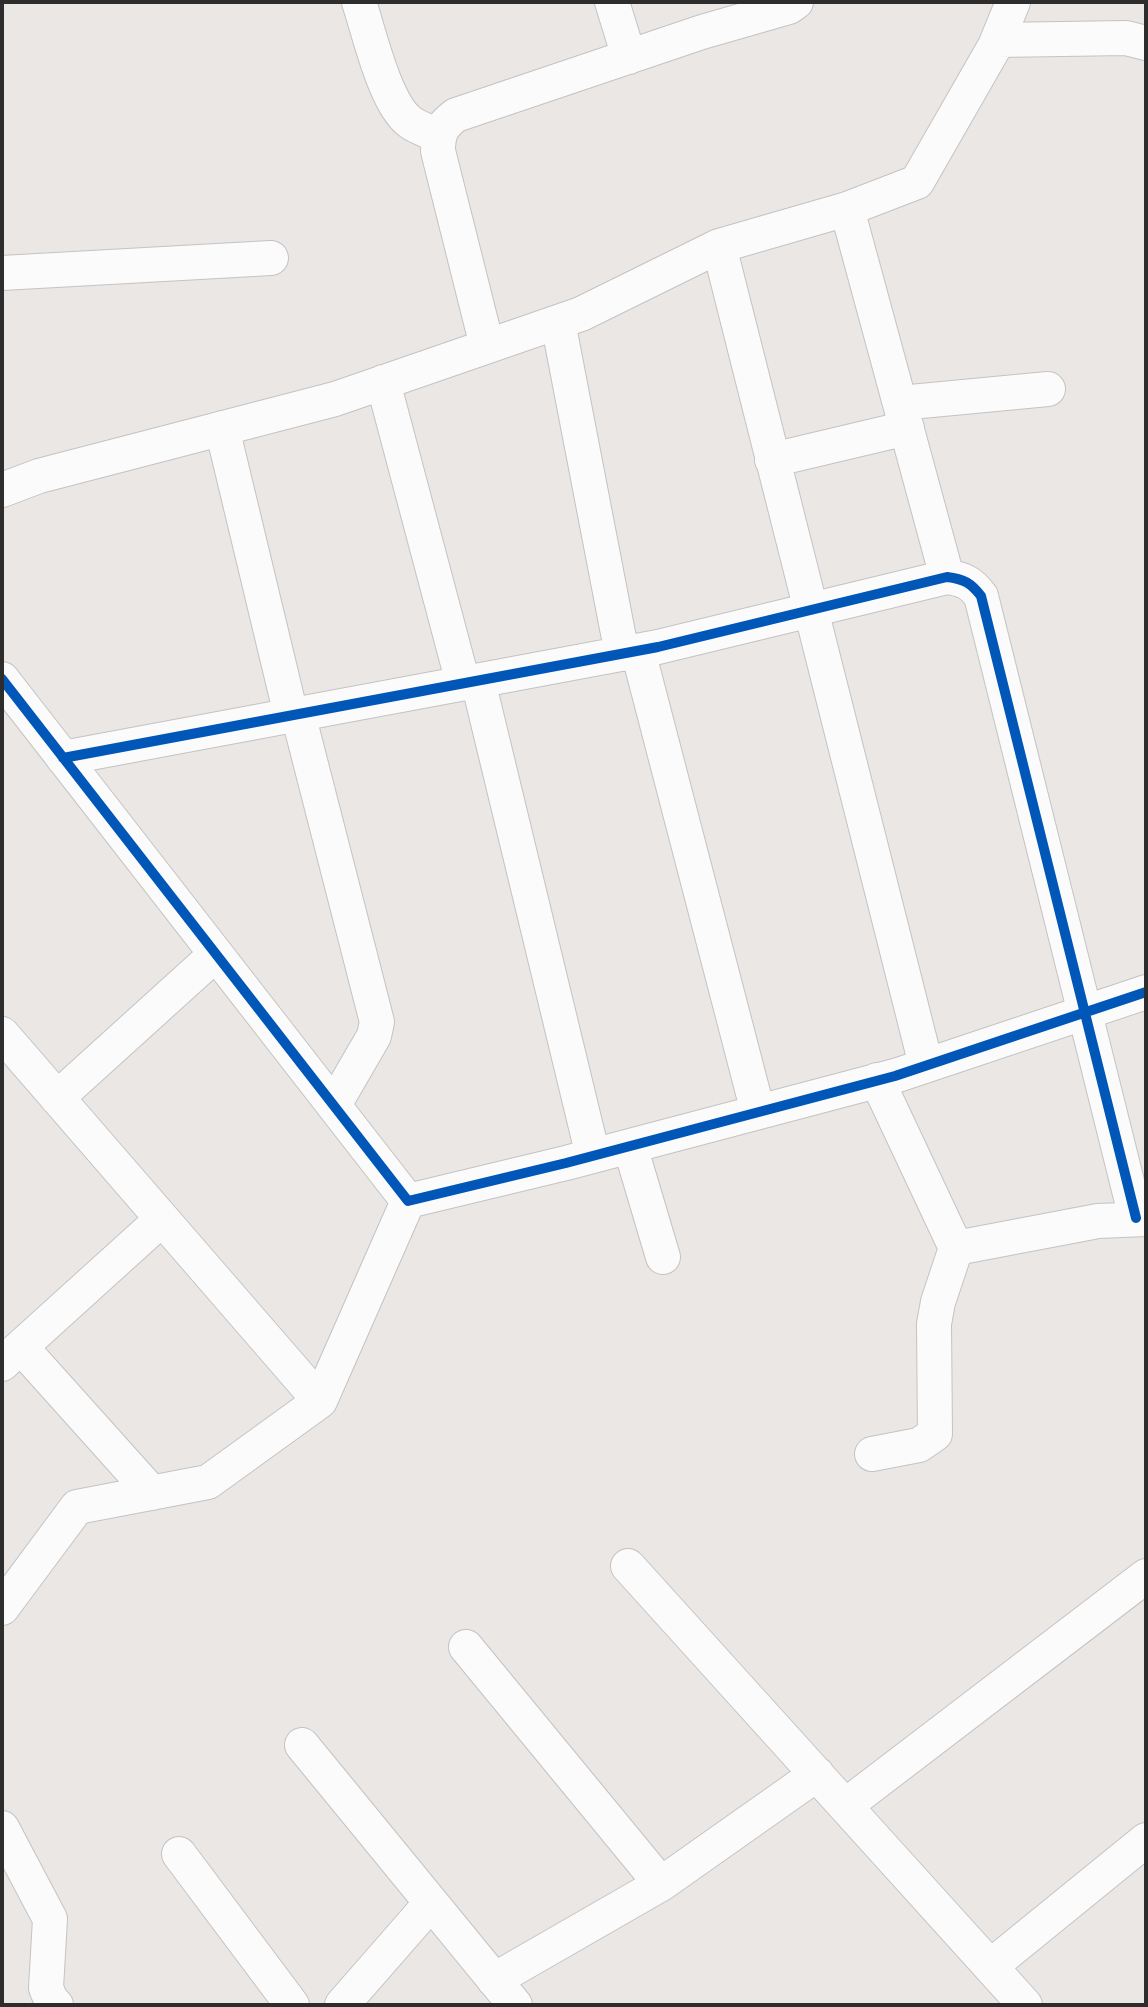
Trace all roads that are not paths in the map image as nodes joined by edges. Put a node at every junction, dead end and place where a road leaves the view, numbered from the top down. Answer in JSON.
{"nodes":[{"id":1,"x":359,"y":2,"type":"edge"},
{"id":2,"x":612,"y":2,"type":"edge"},
{"id":3,"x":796,"y":2,"type":"edge"},
{"id":4,"x":1013,"y":2,"type":"edge"},
{"id":5,"x":699,"y":17,"type":"edge"},
{"id":6,"x":998,"y":40,"type":"junction"},
{"id":7,"x":1146,"y":43,"type":"edge"},
{"id":8,"x":629,"y":57,"type":"junction"},
{"id":9,"x":438,"y":136,"type":"junction"},
{"id":10,"x":847,"y":209,"type":"junction"},
{"id":11,"x":719,"y":246,"type":"junction"},
{"id":12,"x":271,"y":258,"type":"dead end"},
{"id":13,"x":2,"y":273,"type":"edge"},
{"id":14,"x":558,"y":322,"type":"junction"},
{"id":15,"x":487,"y":346,"type":"junction"},
{"id":16,"x":383,"y":382,"type":"junction"},
{"id":17,"x":1048,"y":389,"type":"dead end"},
{"id":18,"x":904,"y":416,"type":"junction"},
{"id":19,"x":222,"y":428,"type":"junction"},
{"id":20,"x":772,"y":460,"type":"junction"},
{"id":21,"x":2,"y":490,"type":"edge"},
{"id":22,"x":947,"y":577,"type":"junction"},
{"id":23,"x":809,"y":610,"type":"junction"},
{"id":24,"x":630,"y":652,"type":"junction"},
{"id":25,"x":2,"y":679,"type":"edge"},
{"id":26,"x":470,"y":682,"type":"junction"},
{"id":27,"x":294,"y":714,"type":"junction"},
{"id":28,"x":63,"y":758,"type":"junction"},
{"id":29,"x":216,"y":954,"type":"junction"},
{"id":30,"x":1146,"y":992,"type":"edge"},
{"id":31,"x":1083,"y":1013,"type":"junction"},
{"id":32,"x":2,"y":1034,"type":"edge"},
{"id":33,"x":926,"y":1065,"type":"junction"},
{"id":34,"x":877,"y":1080,"type":"junction"},
{"id":35,"x":57,"y":1098,"type":"junction"},
{"id":36,"x":334,"y":1105,"type":"junction"},
{"id":37,"x":758,"y":1112,"type":"junction"},
{"id":38,"x":630,"y":1146,"type":"junction"},
{"id":39,"x":593,"y":1156,"type":"junction"},
{"id":40,"x":408,"y":1201,"type":"junction"},
{"id":41,"x":1141,"y":1218,"type":"edge"},
{"id":42,"x":162,"y":1219,"type":"junction"},
{"id":43,"x":956,"y":1248,"type":"junction"},
{"id":44,"x":663,"y":1257,"type":"dead end"},
{"id":45,"x":7,"y":1358,"type":"edge"},
{"id":46,"x":320,"y":1401,"type":"junction"},
{"id":47,"x":872,"y":1454,"type":"dead end"},
{"id":48,"x":152,"y":1493,"type":"junction"},
{"id":49,"x":628,"y":1566,"type":"dead end"},
{"id":50,"x":1146,"y":1576,"type":"edge"},
{"id":51,"x":2,"y":1608,"type":"edge"},
{"id":52,"x":466,"y":1647,"type":"dead end"},
{"id":53,"x":302,"y":1745,"type":"dead end"},
{"id":54,"x":817,"y":1774,"type":"junction"},
{"id":55,"x":845,"y":1806,"type":"junction"},
{"id":56,"x":2,"y":1828,"type":"edge"},
{"id":57,"x":1146,"y":1840,"type":"edge"},
{"id":58,"x":179,"y":1854,"type":"dead end"},
{"id":59,"x":661,"y":1884,"type":"junction"},
{"id":60,"x":431,"y":1903,"type":"junction"},
{"id":61,"x":991,"y":1966,"type":"junction"},
{"id":62,"x":504,"y":1992,"type":"edge"},
{"id":63,"x":56,"y":2005,"type":"edge"},
{"id":64,"x":292,"y":2005,"type":"edge"},
{"id":65,"x":342,"y":2005,"type":"edge"},
{"id":66,"x":1025,"y":2005,"type":"edge"}],
"edges":[{"from":1,"to":9,"type":"street"},
{"from":2,"to":8,"type":"street"},
{"from":3,"to":5,"type":"street"},
{"from":4,"to":6,"type":"street"},
{"from":5,"to":8,"type":"street"},
{"from":6,"to":7,"type":"street"},
{"from":6,"to":10,"type":"street"},
{"from":8,"to":9,"type":"street"},
{"from":9,"to":15,"type":"street"},
{"from":10,"to":11,"type":"street"},
{"from":10,"to":18,"type":"street"},
{"from":11,"to":14,"type":"street"},
{"from":11,"to":20,"type":"street"},
{"from":12,"to":13,"type":"street"},
{"from":14,"to":15,"type":"street"},
{"from":14,"to":24,"type":"street"},
{"from":15,"to":16,"type":"street"},
{"from":16,"to":19,"type":"street"},
{"from":16,"to":26,"type":"street"},
{"from":17,"to":18,"type":"street"},
{"from":18,"to":20,"type":"street"},
{"from":18,"to":22,"type":"street"},
{"from":19,"to":21,"type":"street"},
{"from":19,"to":27,"type":"street"},
{"from":20,"to":23,"type":"street"},
{"from":22,"to":23,"type":"street"},
{"from":22,"to":31,"type":"street"},
{"from":23,"to":24,"type":"street"},
{"from":23,"to":33,"type":"street"},
{"from":24,"to":26,"type":"street"},
{"from":24,"to":37,"type":"street"},
{"from":25,"to":28,"type":"street"},
{"from":26,"to":27,"type":"street"},
{"from":26,"to":39,"type":"street"},
{"from":27,"to":28,"type":"street"},
{"from":27,"to":36,"type":"street"},
{"from":28,"to":29,"type":"street"},
{"from":29,"to":35,"type":"street"},
{"from":29,"to":36,"type":"street"},
{"from":30,"to":31,"type":"street"},
{"from":31,"to":33,"type":"street"},
{"from":31,"to":41,"type":"street"},
{"from":32,"to":35,"type":"street"},
{"from":33,"to":34,"type":"street"},
{"from":34,"to":37,"type":"street"},
{"from":34,"to":43,"type":"street"},
{"from":35,"to":42,"type":"street"},
{"from":36,"to":40,"type":"street"},
{"from":37,"to":38,"type":"street"},
{"from":38,"to":39,"type":"street"},
{"from":38,"to":44,"type":"street"},
{"from":39,"to":40,"type":"street"},
{"from":40,"to":46,"type":"street"},
{"from":41,"to":43,"type":"street"},
{"from":42,"to":45,"type":"street"},
{"from":42,"to":46,"type":"street"},
{"from":43,"to":47,"type":"street"},
{"from":45,"to":48,"type":"street"},
{"from":46,"to":48,"type":"street"},
{"from":48,"to":51,"type":"street"},
{"from":49,"to":54,"type":"street"},
{"from":50,"to":55,"type":"street"},
{"from":52,"to":59,"type":"street"},
{"from":53,"to":60,"type":"street"},
{"from":54,"to":55,"type":"street"},
{"from":54,"to":59,"type":"street"},
{"from":55,"to":61,"type":"street"},
{"from":56,"to":63,"type":"street"},
{"from":57,"to":61,"type":"street"},
{"from":58,"to":64,"type":"street"},
{"from":59,"to":62,"type":"street"},
{"from":60,"to":62,"type":"street"},
{"from":60,"to":65,"type":"street"},
{"from":61,"to":66,"type":"street"}]}
